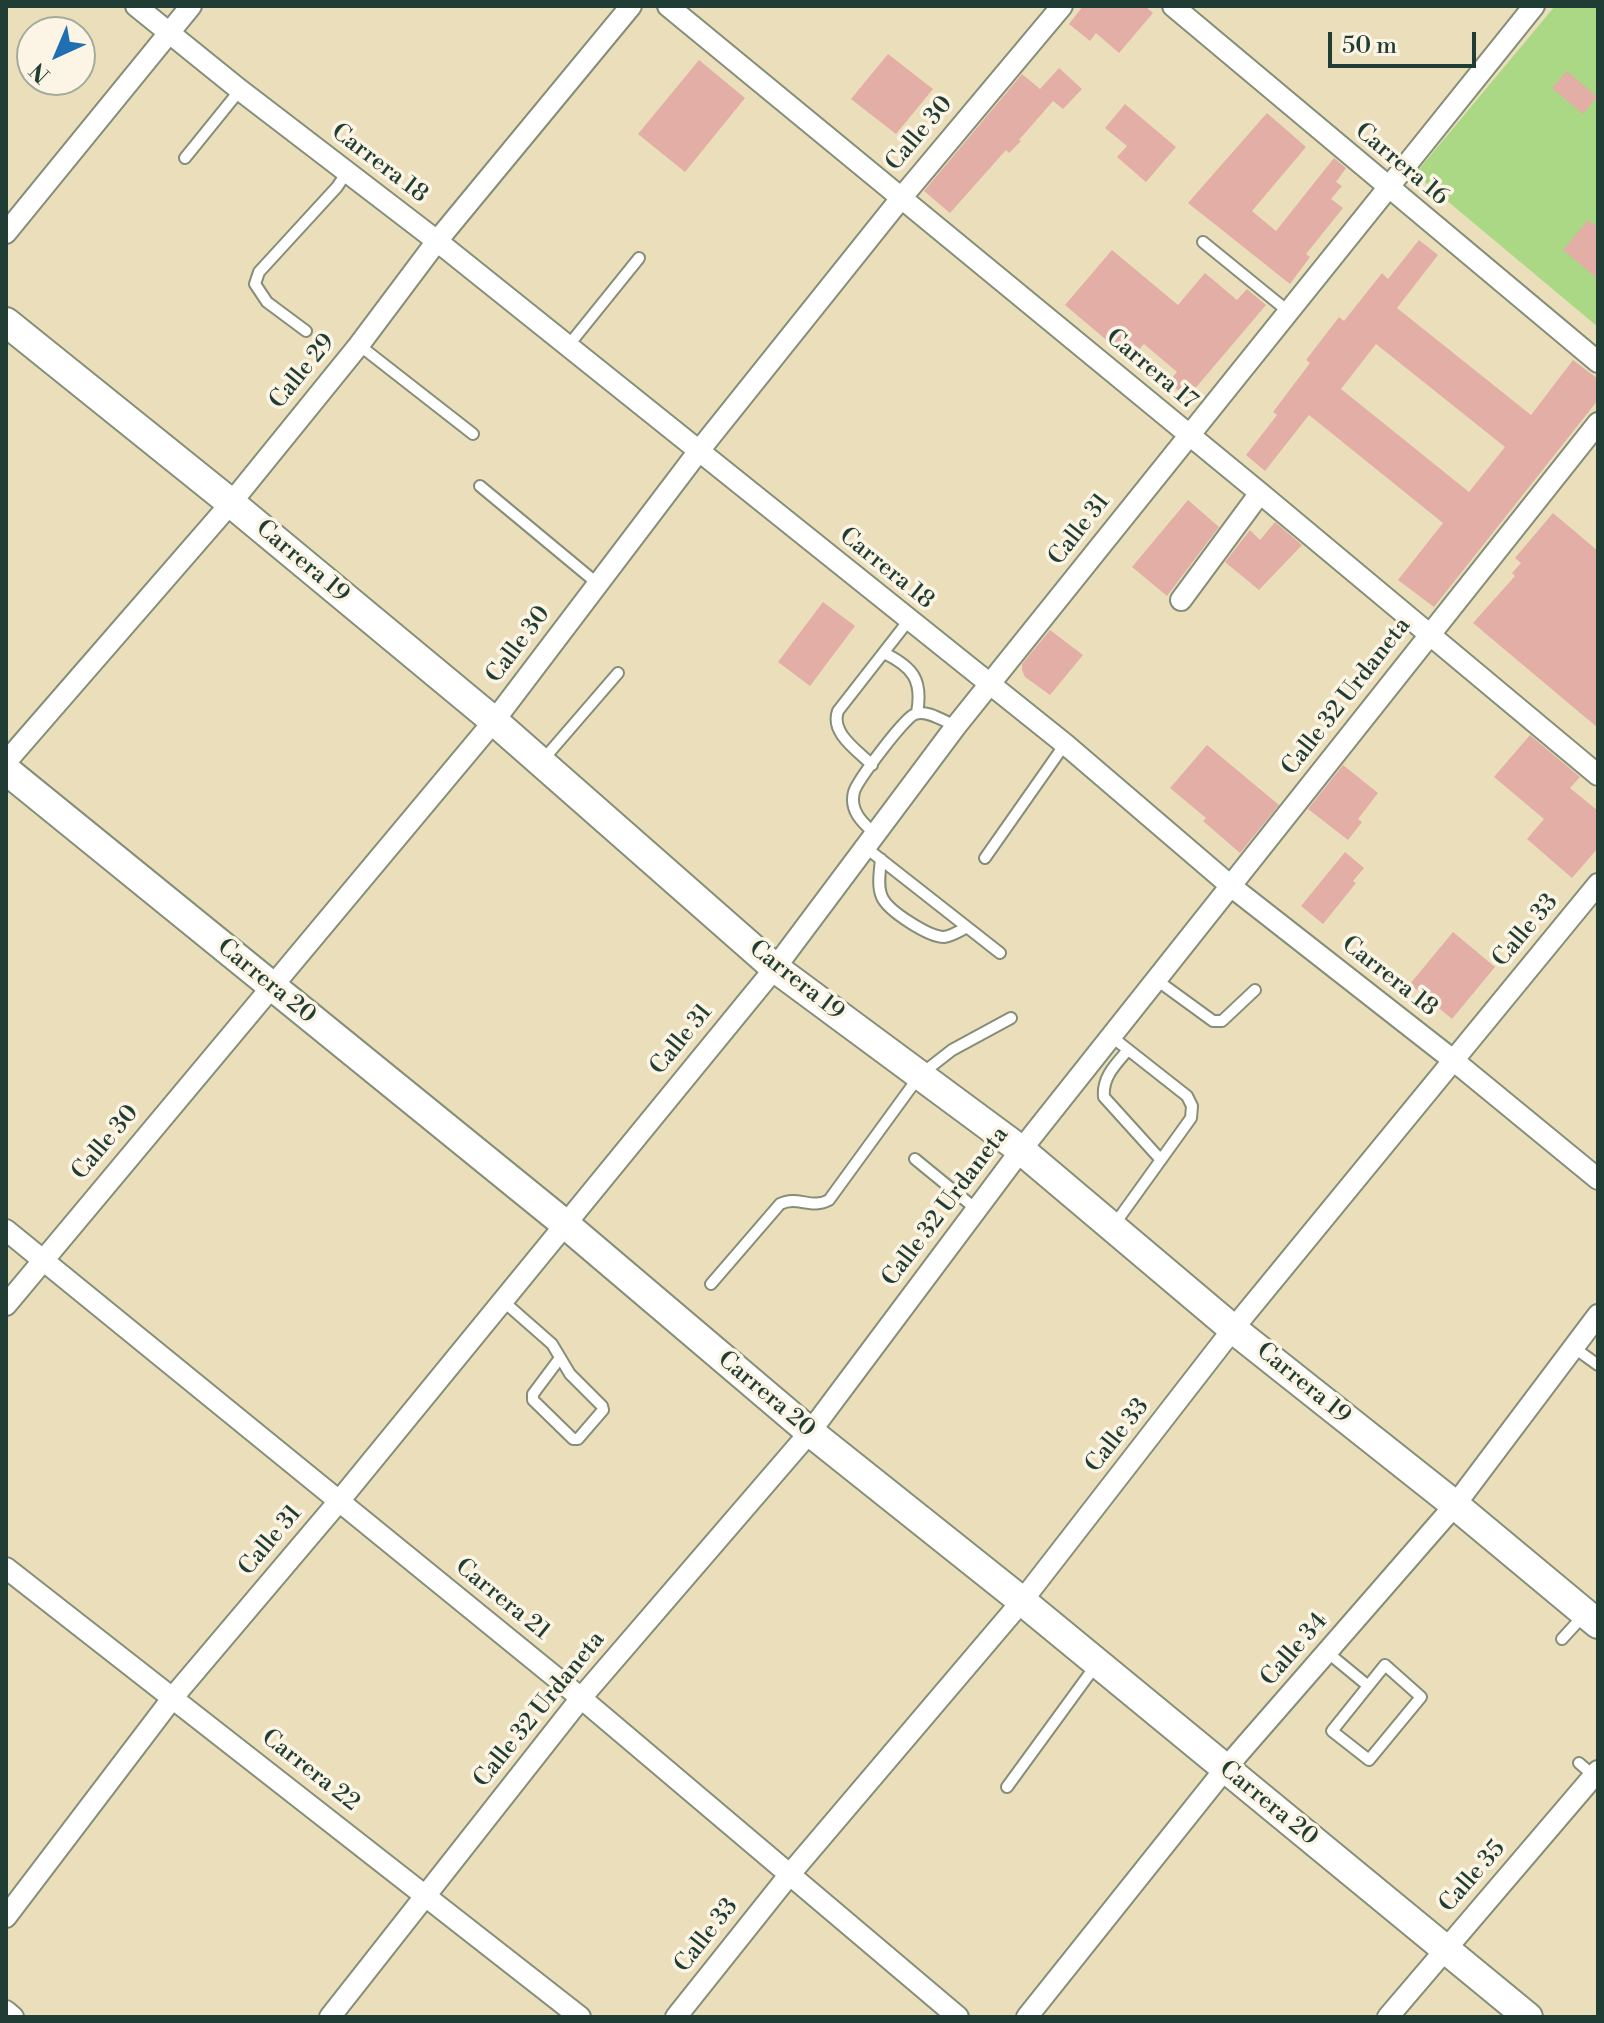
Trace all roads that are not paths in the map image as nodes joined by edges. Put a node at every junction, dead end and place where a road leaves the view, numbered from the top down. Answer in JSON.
{"nodes":[{"id":1,"x":136,"y":6,"type":"edge"},
{"id":2,"x":191,"y":6,"type":"edge"},
{"id":3,"x":631,"y":6,"type":"edge"},
{"id":4,"x":668,"y":6,"type":"edge"},
{"id":5,"x":1062,"y":6,"type":"edge"},
{"id":6,"x":1173,"y":6,"type":"edge"},
{"id":7,"x":1534,"y":6,"type":"edge"},
{"id":8,"x":168,"y":33,"type":"junction"},
{"id":9,"x":240,"y":90,"type":"junction"},
{"id":10,"x":185,"y":158,"type":"dead end"},
{"id":11,"x":347,"y":172,"type":"junction"},
{"id":12,"x":1388,"y":188,"type":"junction"},
{"id":13,"x":902,"y":197,"type":"junction"},
{"id":14,"x":6,"y":233,"type":"edge"},
{"id":15,"x":437,"y":241,"type":"junction"},
{"id":16,"x":1203,"y":242,"type":"dead end"},
{"id":17,"x":639,"y":258,"type":"dead end"},
{"id":18,"x":1289,"y":312,"type":"junction"},
{"id":19,"x":6,"y":322,"type":"edge"},
{"id":20,"x":306,"y":331,"type":"dead end"},
{"id":21,"x":359,"y":345,"type":"junction"},
{"id":22,"x":568,"y":346,"type":"junction"},
{"id":23,"x":1598,"y":362,"type":"edge"},
{"id":24,"x":1598,"y":423,"type":"edge"},
{"id":25,"x":473,"y":434,"type":"dead end"},
{"id":26,"x":1188,"y":435,"type":"junction"},
{"id":27,"x":698,"y":452,"type":"junction"},
{"id":28,"x":480,"y":486,"type":"dead end"},
{"id":29,"x":1260,"y":493,"type":"junction"},
{"id":30,"x":231,"y":503,"type":"junction"},
{"id":31,"x":598,"y":584,"type":"junction"},
{"id":32,"x":1181,"y":600,"type":"dead end"},
{"id":33,"x":909,"y":620,"type":"junction"},
{"id":34,"x":1429,"y":635,"type":"junction"},
{"id":35,"x":884,"y":653,"type":"junction"},
{"id":36,"x":618,"y":673,"type":"dead end"},
{"id":37,"x":990,"y":686,"type":"junction"},
{"id":38,"x":917,"y":713,"type":"junction"},
{"id":39,"x":494,"y":721,"type":"junction"},
{"id":40,"x":956,"y":726,"type":"junction"},
{"id":41,"x":1065,"y":744,"type":"junction"},
{"id":42,"x":6,"y":762,"type":"edge"},
{"id":43,"x":541,"y":762,"type":"junction"},
{"id":44,"x":872,"y":765,"type":"junction"},
{"id":45,"x":6,"y":770,"type":"edge"},
{"id":46,"x":1598,"y":775,"type":"edge"},
{"id":47,"x":874,"y":847,"type":"junction"},
{"id":48,"x":985,"y":858,"type":"dead end"},
{"id":49,"x":1598,"y":884,"type":"edge"},
{"id":50,"x":1232,"y":887,"type":"junction"},
{"id":51,"x":967,"y":927,"type":"junction"},
{"id":52,"x":1000,"y":953,"type":"dead end"},
{"id":53,"x":775,"y":968,"type":"junction"},
{"id":54,"x":1158,"y":981,"type":"junction"},
{"id":55,"x":271,"y":986,"type":"junction"},
{"id":56,"x":1255,"y":990,"type":"dead end"},
{"id":57,"x":1011,"y":1018,"type":"dead end"},
{"id":58,"x":1120,"y":1044,"type":"junction"},
{"id":59,"x":1453,"y":1060,"type":"junction"},
{"id":60,"x":920,"y":1075,"type":"junction"},
{"id":61,"x":1021,"y":1150,"type":"junction"},
{"id":62,"x":915,"y":1159,"type":"dead end"},
{"id":63,"x":1161,"y":1160,"type":"junction"},
{"id":64,"x":1598,"y":1179,"type":"edge"},
{"id":65,"x":976,"y":1209,"type":"junction"},
{"id":66,"x":565,"y":1224,"type":"junction"},
{"id":67,"x":1112,"y":1227,"type":"junction"},
{"id":68,"x":6,"y":1230,"type":"edge"},
{"id":69,"x":42,"y":1260,"type":"junction"},
{"id":70,"x":711,"y":1284,"type":"dead end"},
{"id":71,"x":503,"y":1301,"type":"junction"},
{"id":72,"x":6,"y":1305,"type":"edge"},
{"id":73,"x":1598,"y":1315,"type":"edge"},
{"id":74,"x":1233,"y":1329,"type":"junction"},
{"id":75,"x":1573,"y":1347,"type":"junction"},
{"id":76,"x":560,"y":1358,"type":"junction"},
{"id":77,"x":1598,"y":1365,"type":"edge"},
{"id":78,"x":810,"y":1432,"type":"junction"},
{"id":79,"x":340,"y":1500,"type":"junction"},
{"id":80,"x":1455,"y":1505,"type":"junction"},
{"id":81,"x":6,"y":1568,"type":"edge"},
{"id":82,"x":1022,"y":1601,"type":"junction"},
{"id":83,"x":1592,"y":1619,"type":"edge"},
{"id":84,"x":1562,"y":1639,"type":"dead end"},
{"id":85,"x":1327,"y":1652,"type":"junction"},
{"id":86,"x":1098,"y":1663,"type":"junction"},
{"id":87,"x":1367,"y":1685,"type":"junction"},
{"id":88,"x":174,"y":1696,"type":"junction"},
{"id":89,"x":581,"y":1698,"type":"junction"},
{"id":90,"x":1225,"y":1769,"type":"junction"},
{"id":91,"x":1590,"y":1770,"type":"edge"},
{"id":92,"x":1007,"y":1787,"type":"dead end"},
{"id":93,"x":790,"y":1874,"type":"junction"},
{"id":94,"x":424,"y":1895,"type":"junction"},
{"id":95,"x":6,"y":1917,"type":"edge"},
{"id":96,"x":1445,"y":1948,"type":"junction"},
{"id":97,"x":6,"y":2011,"type":"edge"},
{"id":98,"x":13,"y":2017,"type":"edge"},
{"id":99,"x":330,"y":2017,"type":"edge"},
{"id":100,"x":580,"y":2017,"type":"edge"},
{"id":101,"x":676,"y":2017,"type":"edge"},
{"id":102,"x":958,"y":2017,"type":"edge"},
{"id":103,"x":1027,"y":2017,"type":"edge"},
{"id":104,"x":1388,"y":2017,"type":"edge"},
{"id":105,"x":1528,"y":2017,"type":"edge"}],
"edges":[{"from":1,"to":8,"type":"street","name":"Carrera 18"},
{"from":2,"to":8,"type":"street"},
{"from":3,"to":15,"type":"street","name":"Calle 29"},
{"from":4,"to":13,"type":"street","name":"Carrera 17"},
{"from":5,"to":13,"type":"street","name":"Calle 30"},
{"from":6,"to":12,"type":"street","name":"Carrera 16"},
{"from":7,"to":12,"type":"street","name":"Calle 31"},
{"from":8,"to":9,"type":"street","name":"Carrera 18"},
{"from":8,"to":14,"type":"street"},
{"from":9,"to":10,"type":"lane"},
{"from":9,"to":11,"type":"street","name":"Carrera 18"},
{"from":11,"to":15,"type":"street","name":"Carrera 18"},
{"from":11,"to":20,"type":"lane"},
{"from":12,"to":18,"type":"street","name":"Calle 31"},
{"from":12,"to":23,"type":"street","name":"Carrera 16"},
{"from":13,"to":26,"type":"street","name":"Carrera 17"},
{"from":13,"to":27,"type":"street","name":"Calle 30"},
{"from":15,"to":21,"type":"street","name":"Calle 29"},
{"from":15,"to":22,"type":"street","name":"Carrera 18"},
{"from":16,"to":18,"type":"lane"},
{"from":17,"to":22,"type":"lane"},
{"from":18,"to":26,"type":"street","name":"Calle 31"},
{"from":19,"to":30,"type":"street","name":"Carrera 19"},
{"from":21,"to":25,"type":"lane"},
{"from":21,"to":30,"type":"street","name":"Calle 29"},
{"from":22,"to":27,"type":"street","name":"Carrera 18"},
{"from":24,"to":34,"type":"street","name":"Calle 32 Urdaneta"},
{"from":26,"to":29,"type":"street","name":"Carrera 17"},
{"from":26,"to":37,"type":"street","name":"Calle 31"},
{"from":27,"to":31,"type":"street","name":"Calle 30"},
{"from":27,"to":33,"type":"street","name":"Carrera 18"},
{"from":28,"to":31,"type":"lane"},
{"from":29,"to":32,"type":"street"},
{"from":29,"to":34,"type":"street","name":"Carrera 17"},
{"from":30,"to":39,"type":"street","name":"Carrera 19"},
{"from":30,"to":42,"type":"street","name":"Calle 29"},
{"from":31,"to":39,"type":"street","name":"Calle 30"},
{"from":33,"to":35,"type":"lane"},
{"from":33,"to":37,"type":"street","name":"Carrera 18"},
{"from":34,"to":46,"type":"street","name":"Carrera 17"},
{"from":34,"to":50,"type":"street","name":"Calle 32 Urdaneta"},
{"from":35,"to":38,"type":"lane"},
{"from":35,"to":44,"type":"lane"},
{"from":36,"to":43,"type":"lane"},
{"from":37,"to":40,"type":"street","name":"Calle 31"},
{"from":37,"to":41,"type":"street","name":"Carrera 18"},
{"from":38,"to":40,"type":"lane"},
{"from":38,"to":44,"type":"lane"},
{"from":39,"to":43,"type":"street","name":"Carrera 19"},
{"from":39,"to":55,"type":"street","name":"Calle 30"},
{"from":40,"to":47,"type":"street","name":"Calle 31"},
{"from":41,"to":48,"type":"lane"},
{"from":41,"to":50,"type":"street","name":"Carrera 18"},
{"from":43,"to":53,"type":"street","name":"Carrera 19"},
{"from":44,"to":47,"type":"lane"},
{"from":45,"to":55,"type":"street","name":"Carrera 20"},
{"from":47,"to":51,"type":"lane"},
{"from":47,"to":51,"type":"lane"},
{"from":47,"to":53,"type":"street","name":"Calle 31"},
{"from":49,"to":59,"type":"street","name":"Calle 33"},
{"from":50,"to":54,"type":"street","name":"Calle 32 Urdaneta"},
{"from":50,"to":59,"type":"street","name":"Carrera 18"},
{"from":51,"to":52,"type":"lane"},
{"from":53,"to":60,"type":"street","name":"Carrera 19"},
{"from":53,"to":66,"type":"street","name":"Calle 31"},
{"from":54,"to":56,"type":"lane"},
{"from":54,"to":58,"type":"street","name":"Calle 32 Urdaneta"},
{"from":55,"to":66,"type":"street","name":"Carrera 20"},
{"from":55,"to":69,"type":"street","name":"Calle 30"},
{"from":57,"to":60,"type":"lane"},
{"from":58,"to":61,"type":"street","name":"Calle 32 Urdaneta"},
{"from":58,"to":63,"type":"lane"},
{"from":58,"to":63,"type":"lane"},
{"from":59,"to":64,"type":"street","name":"Carrera 18"},
{"from":59,"to":74,"type":"street","name":"Calle 33"},
{"from":60,"to":61,"type":"street","name":"Carrera 19"},
{"from":60,"to":70,"type":"lane"},
{"from":61,"to":65,"type":"street","name":"Calle 32 Urdaneta"},
{"from":61,"to":67,"type":"street","name":"Carrera 19"},
{"from":62,"to":65,"type":"lane"},
{"from":63,"to":67,"type":"lane"},
{"from":65,"to":78,"type":"street","name":"Calle 32 Urdaneta"},
{"from":66,"to":71,"type":"street","name":"Calle 31"},
{"from":66,"to":78,"type":"street","name":"Carrera 20"},
{"from":67,"to":74,"type":"street","name":"Carrera 19"},
{"from":68,"to":69,"type":"street","name":"Carrera 21"},
{"from":69,"to":72,"type":"street","name":"Calle 30"},
{"from":69,"to":79,"type":"street","name":"Carrera 21"},
{"from":71,"to":76,"type":"lane"},
{"from":71,"to":79,"type":"street","name":"Calle 31"},
{"from":73,"to":75,"type":"street","name":"Calle 34"},
{"from":74,"to":80,"type":"street","name":"Carrera 19"},
{"from":74,"to":82,"type":"street","name":"Calle 33"},
{"from":75,"to":77,"type":"lane"},
{"from":75,"to":80,"type":"street","name":"Calle 34"},
{"from":76,"to":76,"type":"lane"},
{"from":78,"to":82,"type":"street","name":"Carrera 20"},
{"from":78,"to":89,"type":"street","name":"Calle 32 Urdaneta"},
{"from":79,"to":88,"type":"street","name":"Calle 31"},
{"from":79,"to":89,"type":"street","name":"Carrera 21"},
{"from":80,"to":83,"type":"street","name":"Carrera 19"},
{"from":80,"to":85,"type":"street","name":"Calle 34"},
{"from":81,"to":88,"type":"street","name":"Carrera 22"},
{"from":82,"to":86,"type":"street","name":"Carrera 20"},
{"from":82,"to":93,"type":"street","name":"Calle 33"},
{"from":83,"to":84,"type":"lane"},
{"from":85,"to":87,"type":"lane"},
{"from":85,"to":90,"type":"street","name":"Calle 34"},
{"from":86,"to":90,"type":"street","name":"Carrera 20"},
{"from":86,"to":92,"type":"lane"},
{"from":87,"to":87,"type":"lane"},
{"from":88,"to":94,"type":"street","name":"Carrera 22"},
{"from":88,"to":95,"type":"street","name":"Calle 31"},
{"from":89,"to":93,"type":"street","name":"Carrera 21"},
{"from":89,"to":94,"type":"street","name":"Calle 32 Urdaneta"},
{"from":90,"to":96,"type":"street","name":"Carrera 20"},
{"from":90,"to":103,"type":"street","name":"Calle 34"},
{"from":91,"to":96,"type":"street","name":"Calle 35"},
{"from":93,"to":101,"type":"street","name":"Calle 33"},
{"from":93,"to":102,"type":"street","name":"Carrera 21"},
{"from":94,"to":99,"type":"street","name":"Calle 32 Urdaneta"},
{"from":94,"to":100,"type":"street","name":"Carrera 22"},
{"from":96,"to":104,"type":"street","name":"Calle 35"},
{"from":96,"to":105,"type":"street","name":"Carrera 20"},
{"from":97,"to":98,"type":"street"}]}
